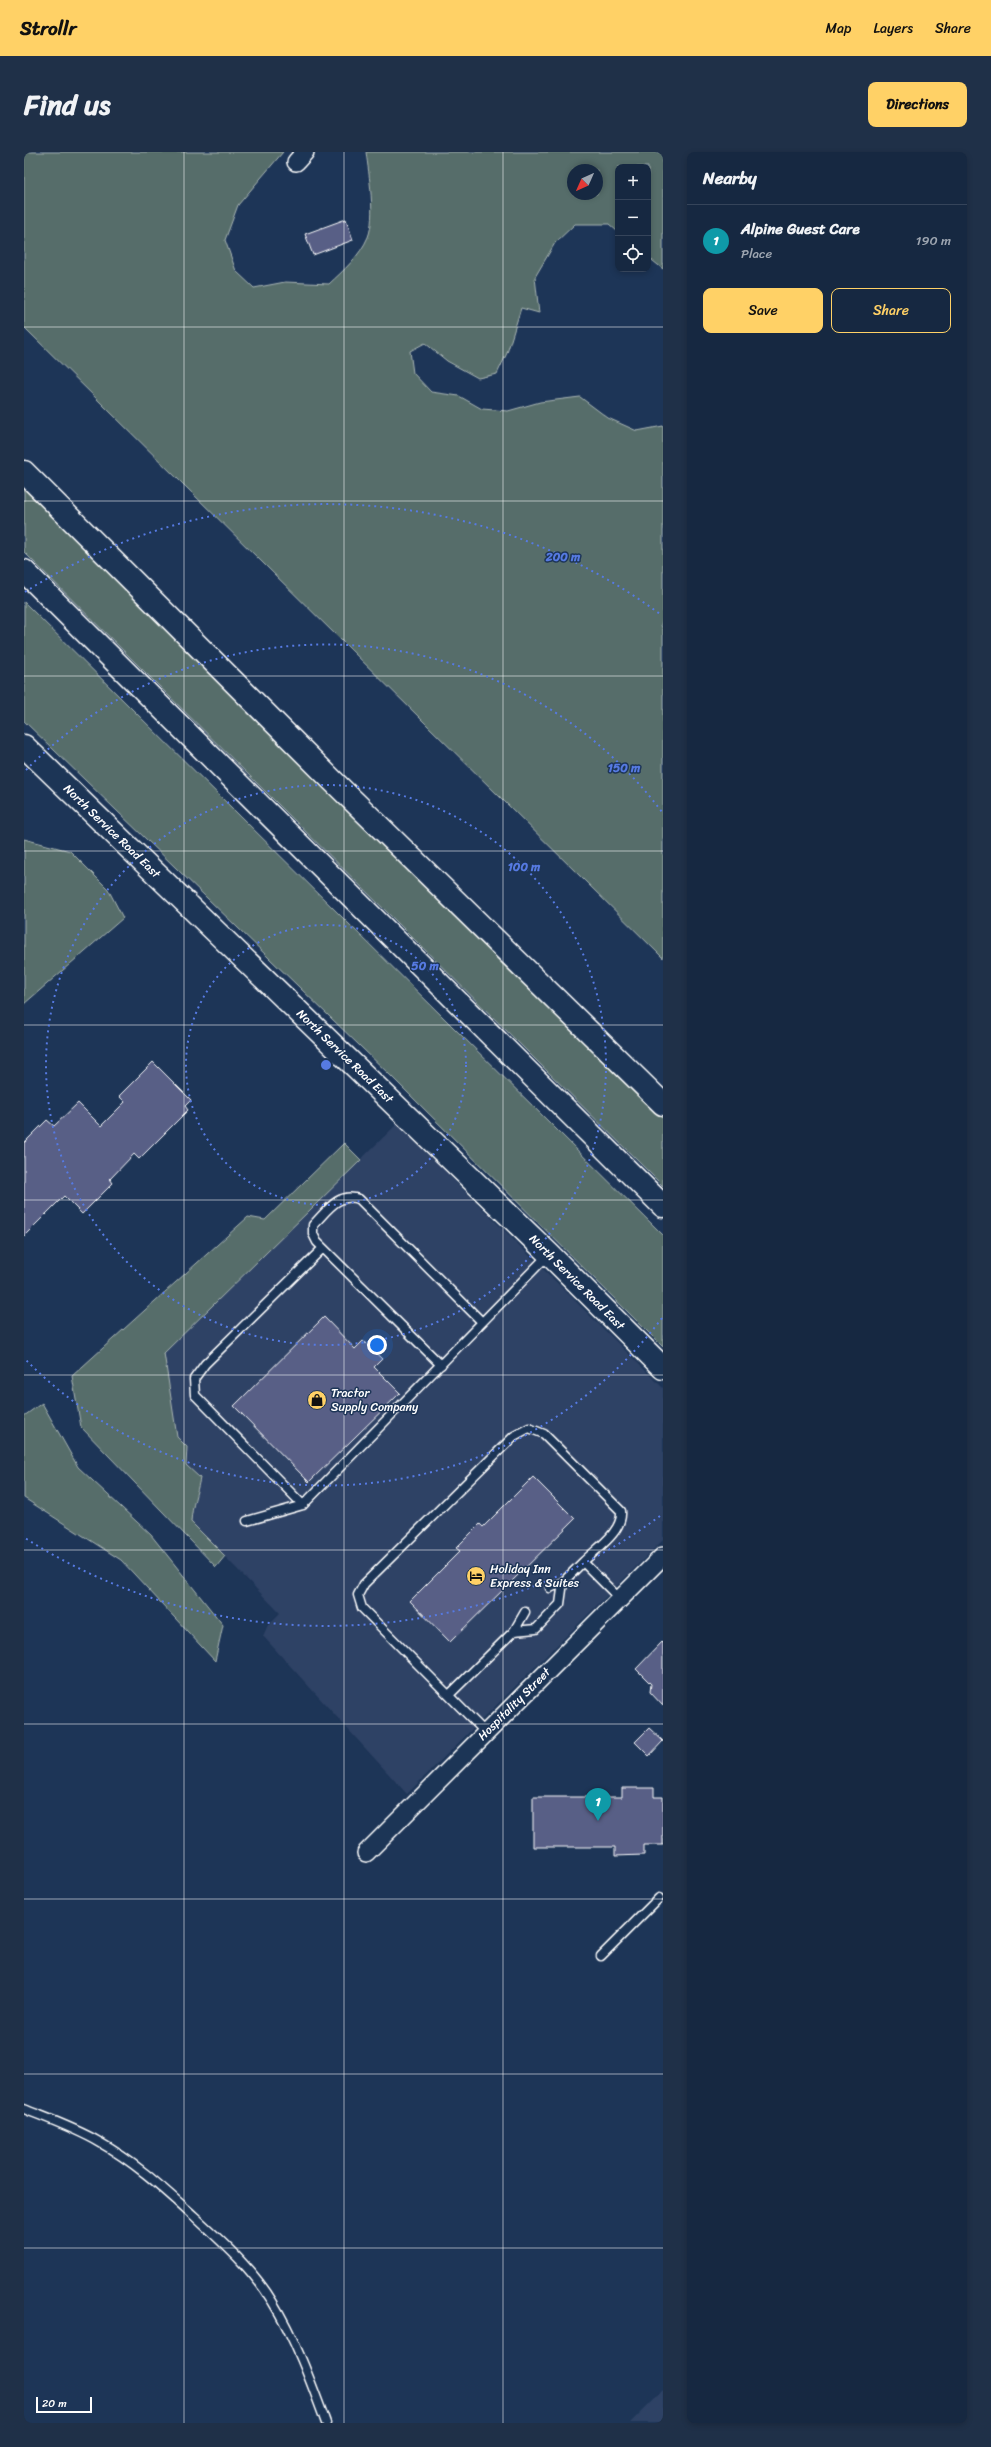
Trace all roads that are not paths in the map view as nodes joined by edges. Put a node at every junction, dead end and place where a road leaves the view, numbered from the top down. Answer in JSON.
{"nodes":[{"id":1,"x":24,"y":472,"type":"edge"},
{"id":2,"x":24,"y":571,"type":"edge"},
{"id":3,"x":24,"y":746,"type":"edge"},
{"id":4,"x":663,"y":1104,"type":"edge"},
{"id":5,"x":663,"y":1206,"type":"edge"},
{"id":6,"x":323,"y":1248,"type":"junction"},
{"id":7,"x":549,"y":1254,"type":"junction"},
{"id":8,"x":481,"y":1321,"type":"junction"},
{"id":9,"x":441,"y":1365,"type":"junction"},
{"id":10,"x":663,"y":1368,"type":"edge"},
{"id":11,"x":303,"y":1505,"type":"junction"},
{"id":12,"x":247,"y":1521,"type":"dead end"},
{"id":13,"x":663,"y":1556,"type":"edge"},
{"id":14,"x":583,"y":1562,"type":"junction"},
{"id":15,"x":563,"y":1582,"type":"junction"},
{"id":16,"x":550,"y":1588,"type":"dead end"},
{"id":17,"x":620,"y":1599,"type":"junction"},
{"id":18,"x":525,"y":1612,"type":"dead end"},
{"id":19,"x":514,"y":1631,"type":"junction"},
{"id":20,"x":450,"y":1695,"type":"junction"},
{"id":21,"x":486,"y":1733,"type":"junction"},
{"id":22,"x":366,"y":1853,"type":"dead end"},
{"id":23,"x":659,"y":1898,"type":"dead end"},
{"id":24,"x":601,"y":1956,"type":"dead end"},
{"id":25,"x":24,"y":2109,"type":"edge"},
{"id":26,"x":326,"y":2423,"type":"edge"}],
"edges":[{"from":1,"to":4,"type":"main road"},
{"from":2,"to":5,"type":"main road"},
{"from":3,"to":7,"type":"main road","name":"North Service Road East"},
{"from":6,"to":8,"type":"lane"},
{"from":6,"to":9,"type":"lane"},
{"from":6,"to":11,"type":"lane"},
{"from":7,"to":8,"type":"lane"},
{"from":7,"to":10,"type":"main road","name":"North Service Road East"},
{"from":8,"to":9,"type":"lane"},
{"from":9,"to":11,"type":"lane"},
{"from":11,"to":12,"type":"lane"},
{"from":13,"to":17,"type":"street","name":"Hospitality Street"},
{"from":14,"to":15,"type":"lane"},
{"from":14,"to":17,"type":"lane"},
{"from":14,"to":20,"type":"lane"},
{"from":15,"to":16,"type":"lane"},
{"from":15,"to":19,"type":"lane"},
{"from":17,"to":21,"type":"street","name":"Hospitality Street"},
{"from":18,"to":19,"type":"lane"},
{"from":19,"to":20,"type":"lane"},
{"from":20,"to":21,"type":"lane"},
{"from":21,"to":22,"type":"street","name":"Hospitality Street"},
{"from":23,"to":24,"type":"lane"},
{"from":25,"to":26,"type":"lane"}]}
